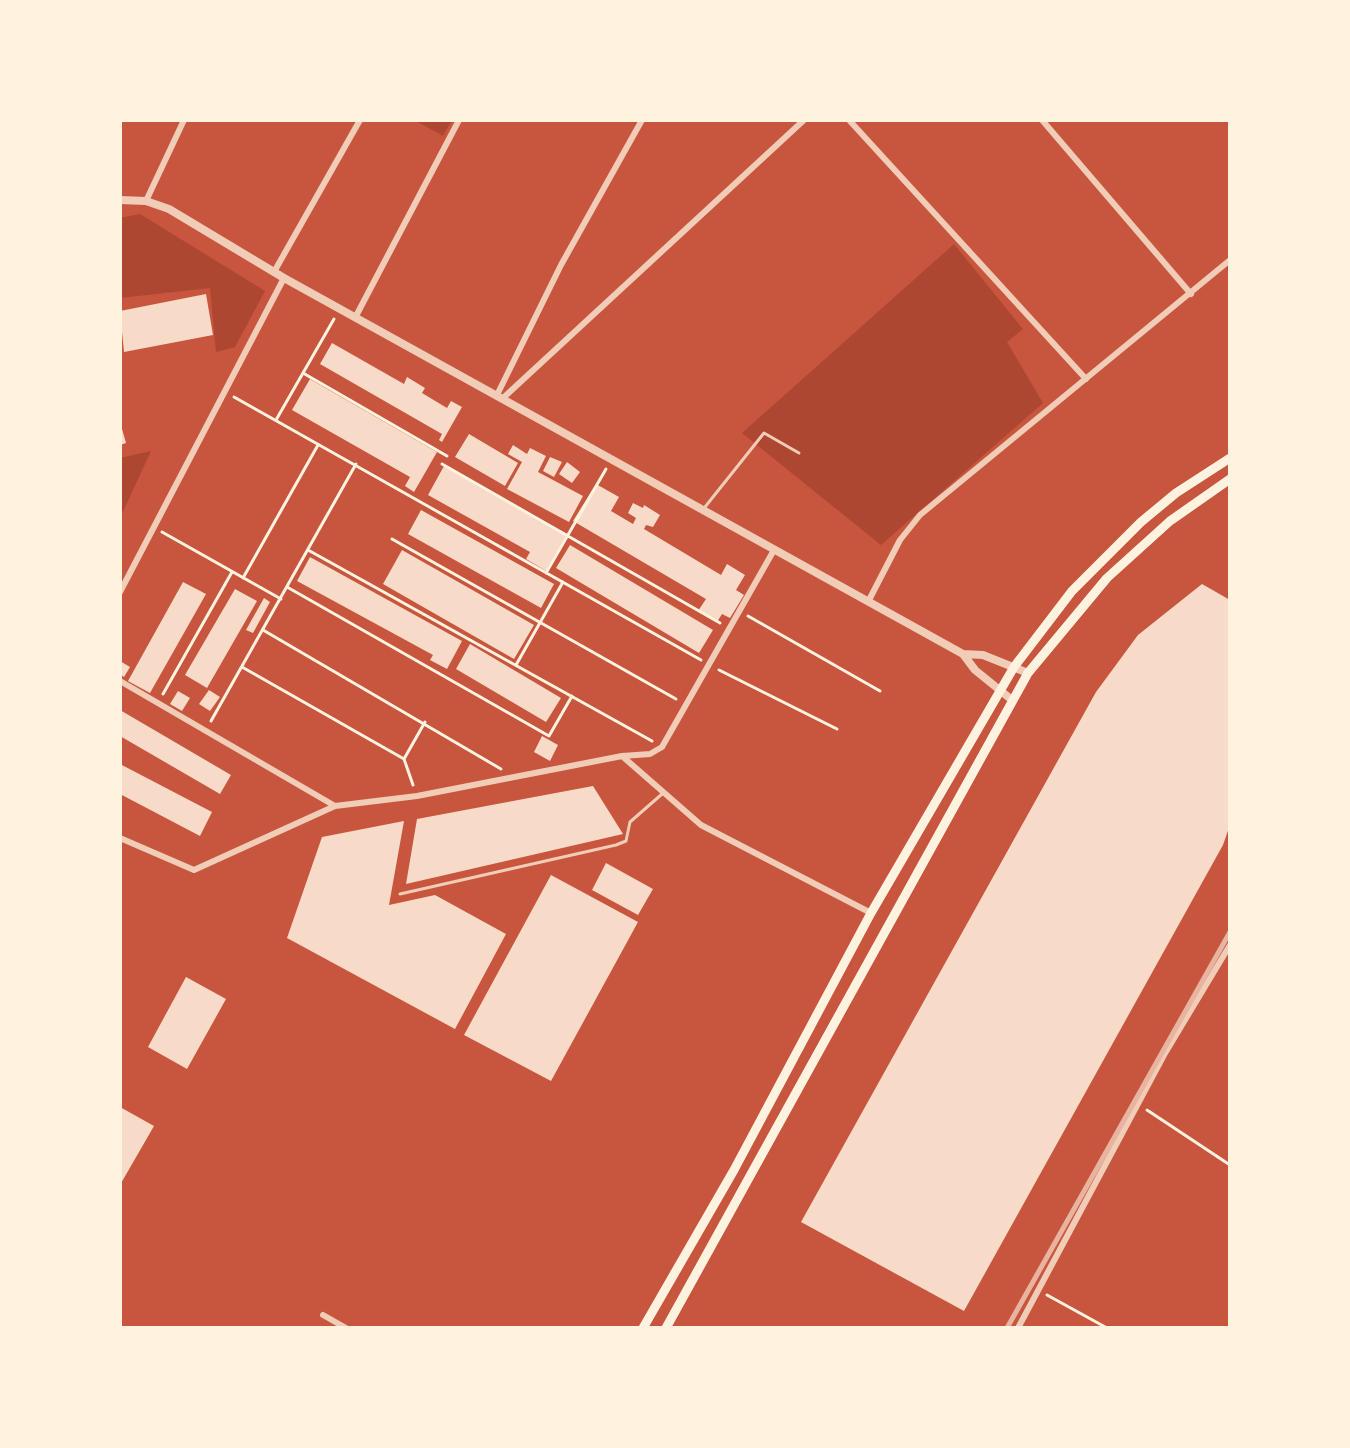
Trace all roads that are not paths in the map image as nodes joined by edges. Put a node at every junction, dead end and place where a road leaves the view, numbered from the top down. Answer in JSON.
{"nodes":[{"id":1,"x":184,"y":120,"type":"edge"},
{"id":2,"x":360,"y":120,"type":"edge"},
{"id":3,"x":459,"y":120,"type":"edge"},
{"id":4,"x":642,"y":120,"type":"edge"},
{"id":5,"x":788,"y":120,"type":"edge"},
{"id":6,"x":849,"y":120,"type":"edge"},
{"id":7,"x":1042,"y":120,"type":"edge"},
{"id":8,"x":801,"y":123,"type":"edge"},
{"id":9,"x":120,"y":200,"type":"edge"},
{"id":10,"x":146,"y":201,"type":"junction"},
{"id":11,"x":1230,"y":260,"type":"edge"},
{"id":12,"x":274,"y":272,"type":"junction"},
{"id":13,"x":284,"y":278,"type":"junction"},
{"id":14,"x":1191,"y":294,"type":"junction"},
{"id":15,"x":356,"y":316,"type":"junction"},
{"id":16,"x":1086,"y":379,"type":"junction"},
{"id":17,"x":500,"y":397,"type":"junction"},
{"id":18,"x":799,"y":453,"type":"dead end"},
{"id":19,"x":1230,"y":458,"type":"edge"},
{"id":20,"x":1230,"y":479,"type":"edge"},
{"id":21,"x":702,"y":510,"type":"junction"},
{"id":22,"x":774,"y":550,"type":"junction"},
{"id":23,"x":120,"y":592,"type":"edge"},
{"id":24,"x":868,"y":602,"type":"junction"},
{"id":25,"x":963,"y":654,"type":"junction"},
{"id":26,"x":1014,"y":667,"type":"junction"},
{"id":27,"x":1028,"y":673,"type":"junction"},
{"id":28,"x":120,"y":681,"type":"edge"},
{"id":29,"x":999,"y":691,"type":"junction"},
{"id":30,"x":1012,"y":700,"type":"junction"},
{"id":31,"x":622,"y":756,"type":"junction"},
{"id":32,"x":662,"y":794,"type":"junction"},
{"id":33,"x":335,"y":806,"type":"junction"},
{"id":34,"x":120,"y":838,"type":"edge"},
{"id":35,"x":400,"y":894,"type":"dead end"},
{"id":36,"x":871,"y":913,"type":"junction"},
{"id":37,"x":1230,"y":945,"type":"edge"},
{"id":38,"x":323,"y":1315,"type":"dead end"},
{"id":39,"x":346,"y":1328,"type":"edge"},
{"id":40,"x":643,"y":1328,"type":"edge"},
{"id":41,"x":666,"y":1328,"type":"edge"},
{"id":42,"x":1018,"y":1328,"type":"edge"}],
"edges":[{"from":1,"to":10,"type":"street"},
{"from":2,"to":12,"type":"street"},
{"from":3,"to":15,"type":"street"},
{"from":4,"to":17,"type":"street"},
{"from":5,"to":8,"type":"street"},
{"from":6,"to":16,"type":"street"},
{"from":7,"to":14,"type":"street"},
{"from":8,"to":17,"type":"street"},
{"from":9,"to":10,"type":"street"},
{"from":10,"to":12,"type":"street"},
{"from":11,"to":14,"type":"street"},
{"from":12,"to":13,"type":"street"},
{"from":13,"to":15,"type":"street"},
{"from":13,"to":23,"type":"street"},
{"from":14,"to":16,"type":"street"},
{"from":15,"to":17,"type":"street"},
{"from":16,"to":24,"type":"street"},
{"from":17,"to":21,"type":"street"},
{"from":18,"to":21,"type":"lane"},
{"from":19,"to":26,"type":"main road"},
{"from":20,"to":27,"type":"main road"},
{"from":21,"to":22,"type":"street"},
{"from":22,"to":24,"type":"street"},
{"from":22,"to":31,"type":"street"},
{"from":24,"to":25,"type":"street"},
{"from":25,"to":26,"type":"street"},
{"from":25,"to":29,"type":"street"},
{"from":26,"to":27,"type":"street"},
{"from":26,"to":29,"type":"main road"},
{"from":27,"to":30,"type":"main road"},
{"from":28,"to":33,"type":"street"},
{"from":29,"to":30,"type":"street"},
{"from":29,"to":36,"type":"main road"},
{"from":30,"to":41,"type":"main road"},
{"from":31,"to":32,"type":"street"},
{"from":31,"to":33,"type":"street"},
{"from":32,"to":35,"type":"lane"},
{"from":32,"to":36,"type":"street"},
{"from":33,"to":34,"type":"street"},
{"from":36,"to":40,"type":"main road"},
{"from":37,"to":42,"type":"street"},
{"from":38,"to":39,"type":"street"}]}
